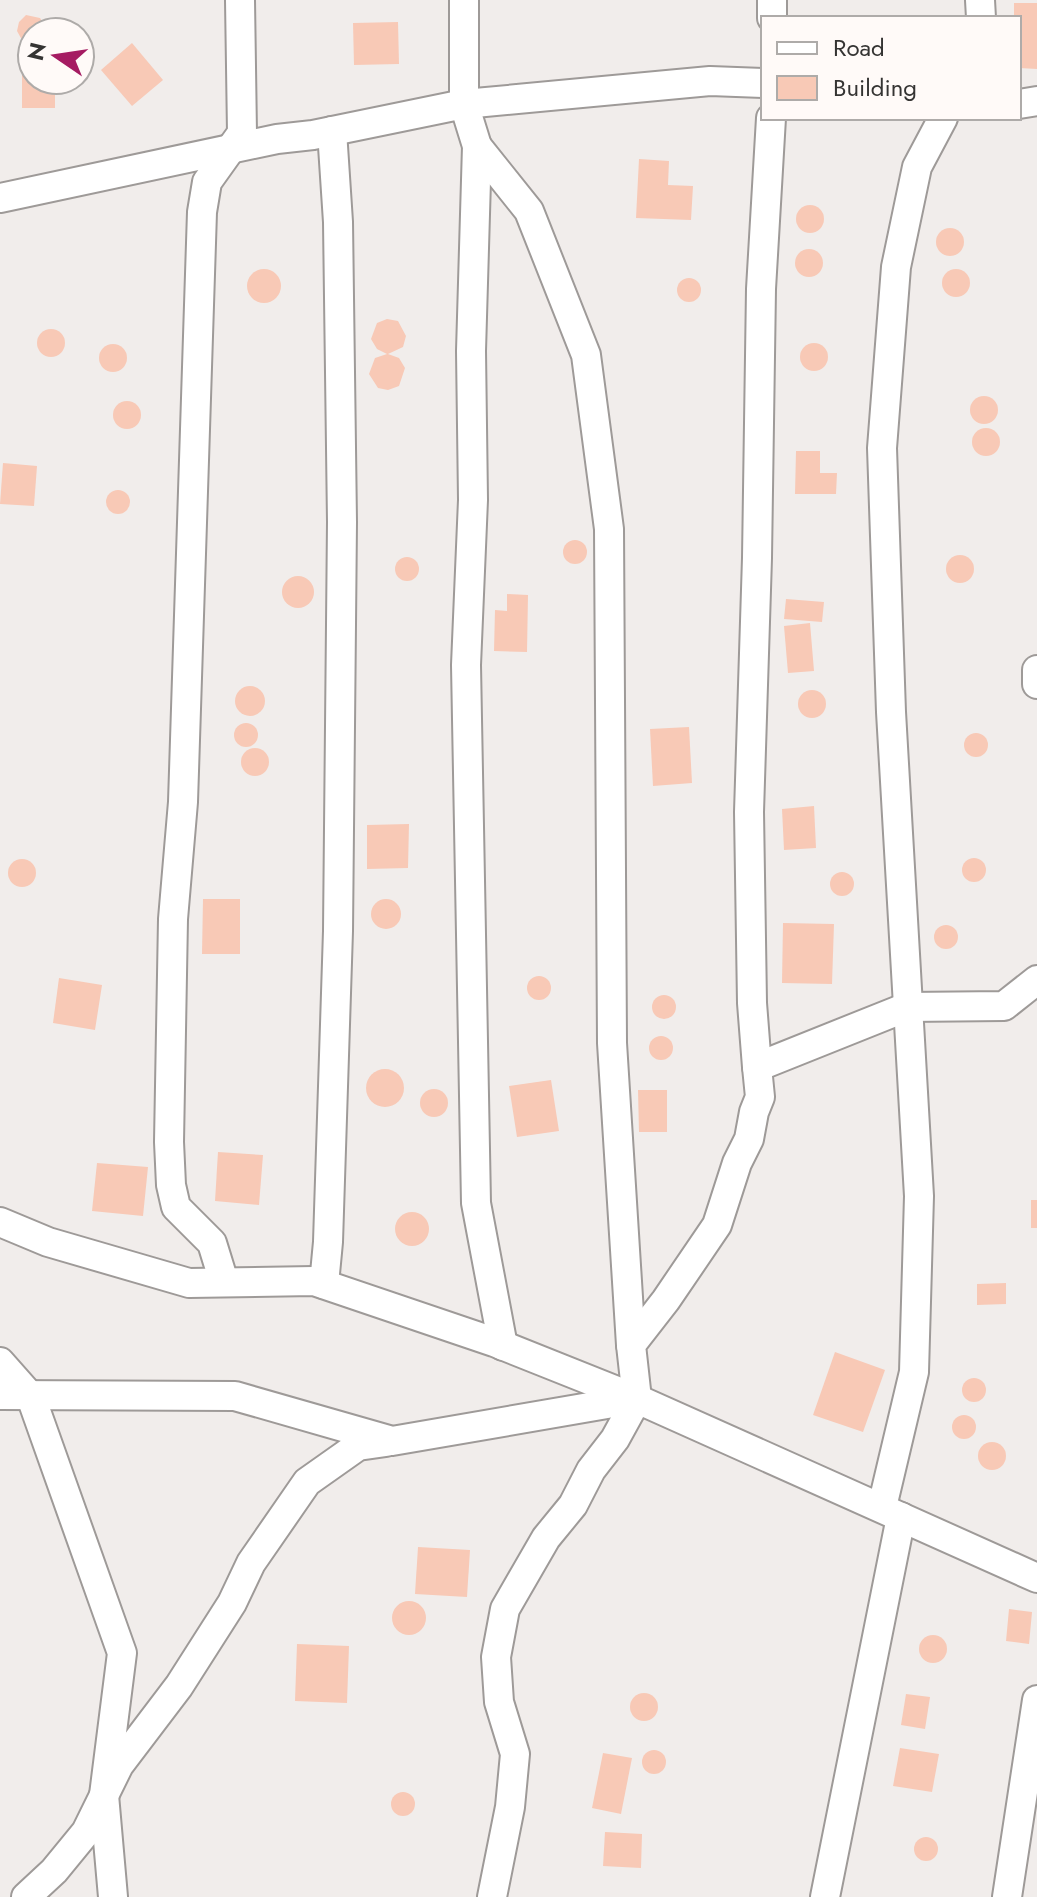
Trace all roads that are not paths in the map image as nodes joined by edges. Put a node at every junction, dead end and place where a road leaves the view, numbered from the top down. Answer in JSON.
{"nodes":[{"id":1,"x":240,"y":0,"type":"edge"},
{"id":2,"x":464,"y":0,"type":"edge"},
{"id":3,"x":761,"y":83,"type":"edge"},
{"id":4,"x":464,"y":104,"type":"junction"},
{"id":5,"x":771,"y":120,"type":"edge"},
{"id":6,"x":942,"y":120,"type":"edge"},
{"id":7,"x":332,"y":131,"type":"junction"},
{"id":8,"x":477,"y":146,"type":"junction"},
{"id":9,"x":230,"y":149,"type":"junction"},
{"id":10,"x":0,"y":198,"type":"edge"},
{"id":11,"x":1037,"y":670,"type":"edge"},
{"id":12,"x":1037,"y":684,"type":"edge"},
{"id":13,"x":1037,"y":980,"type":"edge"},
{"id":14,"x":907,"y":1007,"type":"junction"},
{"id":15,"x":757,"y":1067,"type":"junction"},
{"id":16,"x":0,"y":1222,"type":"edge"},
{"id":17,"x":224,"y":1282,"type":"junction"},
{"id":18,"x":324,"y":1284,"type":"junction"},
{"id":19,"x":631,"y":1345,"type":"junction"},
{"id":20,"x":503,"y":1346,"type":"junction"},
{"id":21,"x":0,"y":1362,"type":"edge"},
{"id":22,"x":0,"y":1395,"type":"edge"},
{"id":23,"x":31,"y":1397,"type":"junction"},
{"id":24,"x":637,"y":1399,"type":"junction"},
{"id":25,"x":392,"y":1441,"type":"junction"},
{"id":26,"x":892,"y":1512,"type":"junction"},
{"id":27,"x":1037,"y":1578,"type":"edge"},
{"id":28,"x":1037,"y":1700,"type":"edge"},
{"id":29,"x":104,"y":1795,"type":"junction"},
{"id":30,"x":26,"y":1897,"type":"edge"},
{"id":31,"x":113,"y":1897,"type":"edge"},
{"id":32,"x":492,"y":1897,"type":"edge"},
{"id":33,"x":825,"y":1897,"type":"edge"},
{"id":34,"x":1007,"y":1897,"type":"edge"}],
"edges":[{"from":1,"to":9,"type":"street"},
{"from":2,"to":4,"type":"street"},
{"from":3,"to":4,"type":"street"},
{"from":4,"to":7,"type":"street"},
{"from":4,"to":8,"type":"street"},
{"from":5,"to":15,"type":"street"},
{"from":6,"to":14,"type":"street"},
{"from":7,"to":9,"type":"street"},
{"from":7,"to":18,"type":"street"},
{"from":8,"to":19,"type":"street"},
{"from":8,"to":20,"type":"street"},
{"from":9,"to":10,"type":"street"},
{"from":9,"to":17,"type":"street"},
{"from":11,"to":12,"type":"street"},
{"from":13,"to":14,"type":"street"},
{"from":14,"to":15,"type":"street"},
{"from":14,"to":26,"type":"street"},
{"from":15,"to":19,"type":"street"},
{"from":16,"to":17,"type":"street"},
{"from":17,"to":18,"type":"street"},
{"from":18,"to":20,"type":"street"},
{"from":19,"to":24,"type":"street"},
{"from":20,"to":24,"type":"street"},
{"from":21,"to":23,"type":"street"},
{"from":22,"to":23,"type":"street"},
{"from":23,"to":25,"type":"street"},
{"from":23,"to":29,"type":"street"},
{"from":24,"to":25,"type":"street"},
{"from":24,"to":26,"type":"street"},
{"from":24,"to":32,"type":"street"},
{"from":25,"to":29,"type":"street"},
{"from":26,"to":27,"type":"street"},
{"from":26,"to":33,"type":"street"},
{"from":28,"to":34,"type":"street"},
{"from":29,"to":30,"type":"street"},
{"from":29,"to":31,"type":"street"}]}
